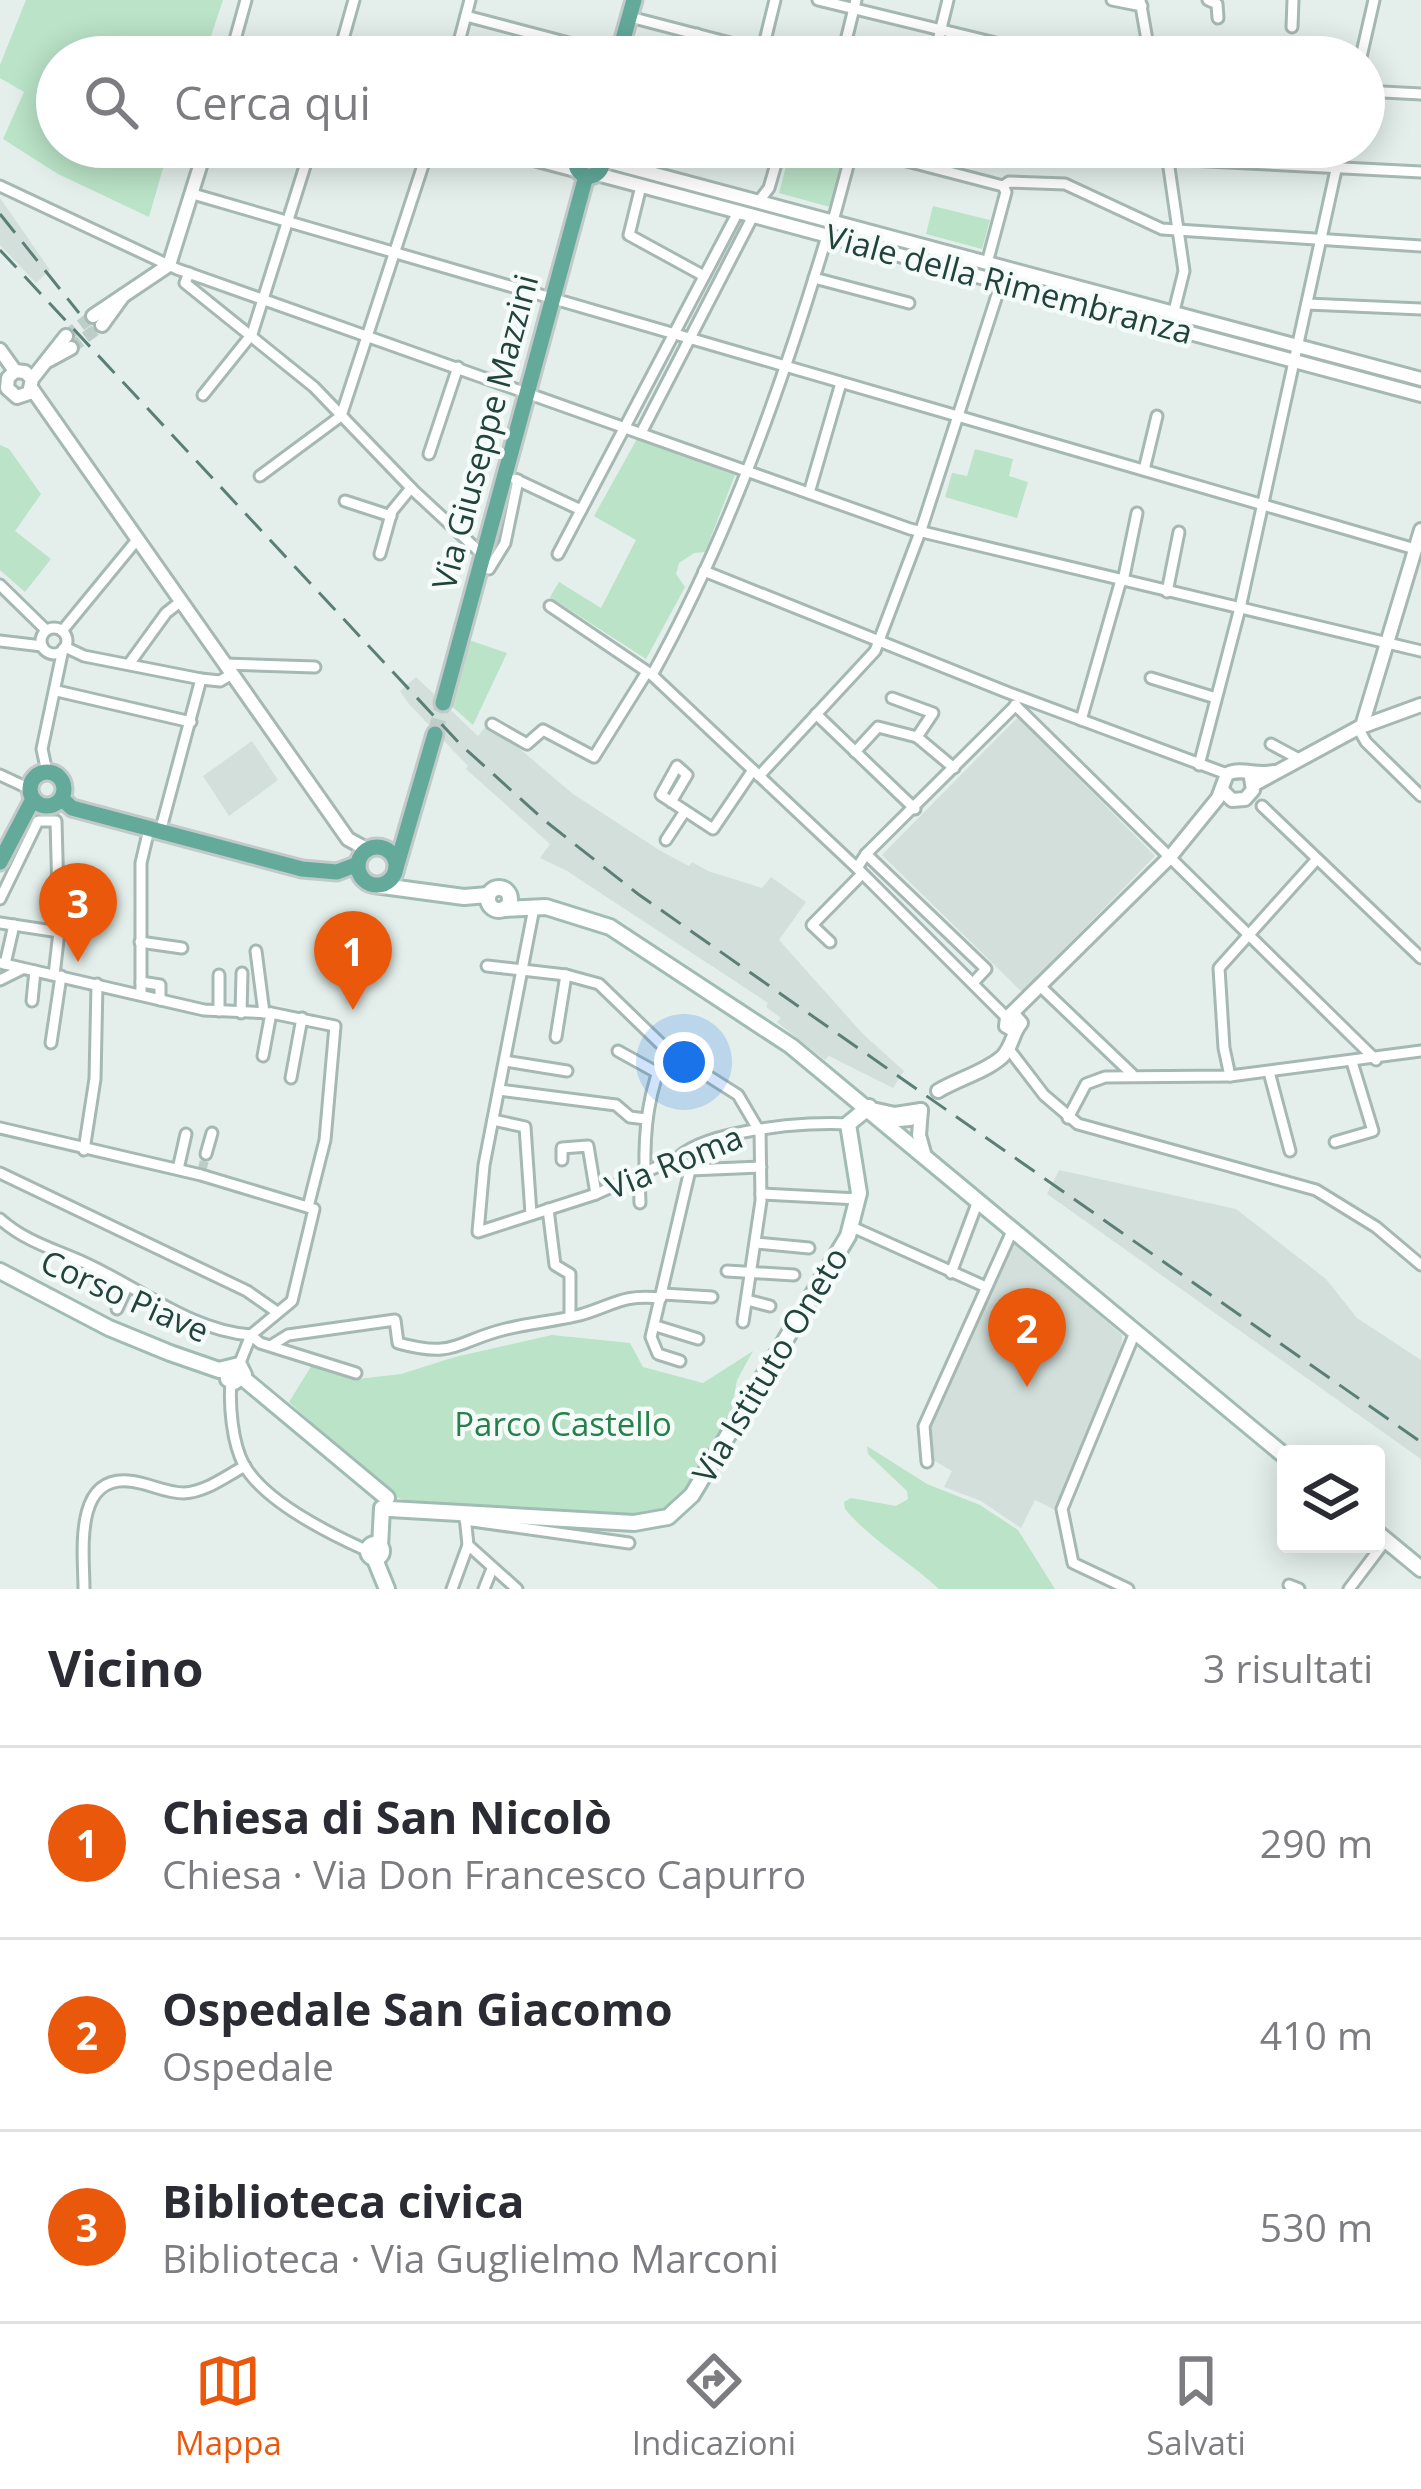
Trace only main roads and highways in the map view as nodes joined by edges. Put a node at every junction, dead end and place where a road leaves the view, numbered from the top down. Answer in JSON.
{"nodes":[{"id":1,"x":588,"y":168,"type":"edge"},
{"id":2,"x":443,"y":703,"type":"tunnel mouth"},
{"id":3,"x":435,"y":734,"type":"tunnel mouth"},
{"id":4,"x":32,"y":794,"type":"junction"},
{"id":5,"x":62,"y":799,"type":"junction"},
{"id":6,"x":406,"y":836,"type":"junction"},
{"id":7,"x":387,"y":850,"type":"junction"},
{"id":8,"x":363,"y":857,"type":"junction"},
{"id":9,"x":0,"y":862,"type":"edge"},
{"id":10,"x":302,"y":868,"type":"junction"},
{"id":11,"x":395,"y":870,"type":"junction"},
{"id":12,"x":373,"y":885,"type":"junction"},
{"id":13,"x":430,"y":892,"type":"junction"},
{"id":14,"x":869,"y":1107,"type":"junction"},
{"id":15,"x":0,"y":1271,"type":"edge"},
{"id":16,"x":1277,"y":1448,"type":"edge"},
{"id":17,"x":382,"y":1525,"type":"junction"},
{"id":18,"x":1385,"y":1539,"type":"edge"},
{"id":19,"x":1417,"y":1566,"type":"edge"},
{"id":20,"x":387,"y":1589,"type":"edge"}],
"edges":[{"from":1,"to":2,"type":"main road","name":"Via Giuseppe Mazzini"},
{"from":3,"to":6,"type":"main road"},
{"from":4,"to":5,"type":"main road"},
{"from":4,"to":5,"type":"main road"},
{"from":4,"to":9,"type":"main road"},
{"from":5,"to":10,"type":"main road"},
{"from":6,"to":7,"type":"main road"},
{"from":6,"to":11,"type":"main road"},
{"from":7,"to":8,"type":"main road"},
{"from":7,"to":11,"type":"main road"},
{"from":8,"to":10,"type":"main road"},
{"from":8,"to":12,"type":"main road"},
{"from":10,"to":12,"type":"main road"},
{"from":11,"to":12,"type":"main road"},
{"from":11,"to":13,"type":"main road"},
{"from":12,"to":13,"type":"main road"},
{"from":13,"to":14,"type":"main road"},
{"from":14,"to":16,"type":"main road"},
{"from":14,"to":17,"type":"main road","name":"Via Istituto Oneto"},
{"from":15,"to":17,"type":"main road","name":"Corso Piave"},
{"from":17,"to":20,"type":"main road"},
{"from":18,"to":19,"type":"main road"}]}
